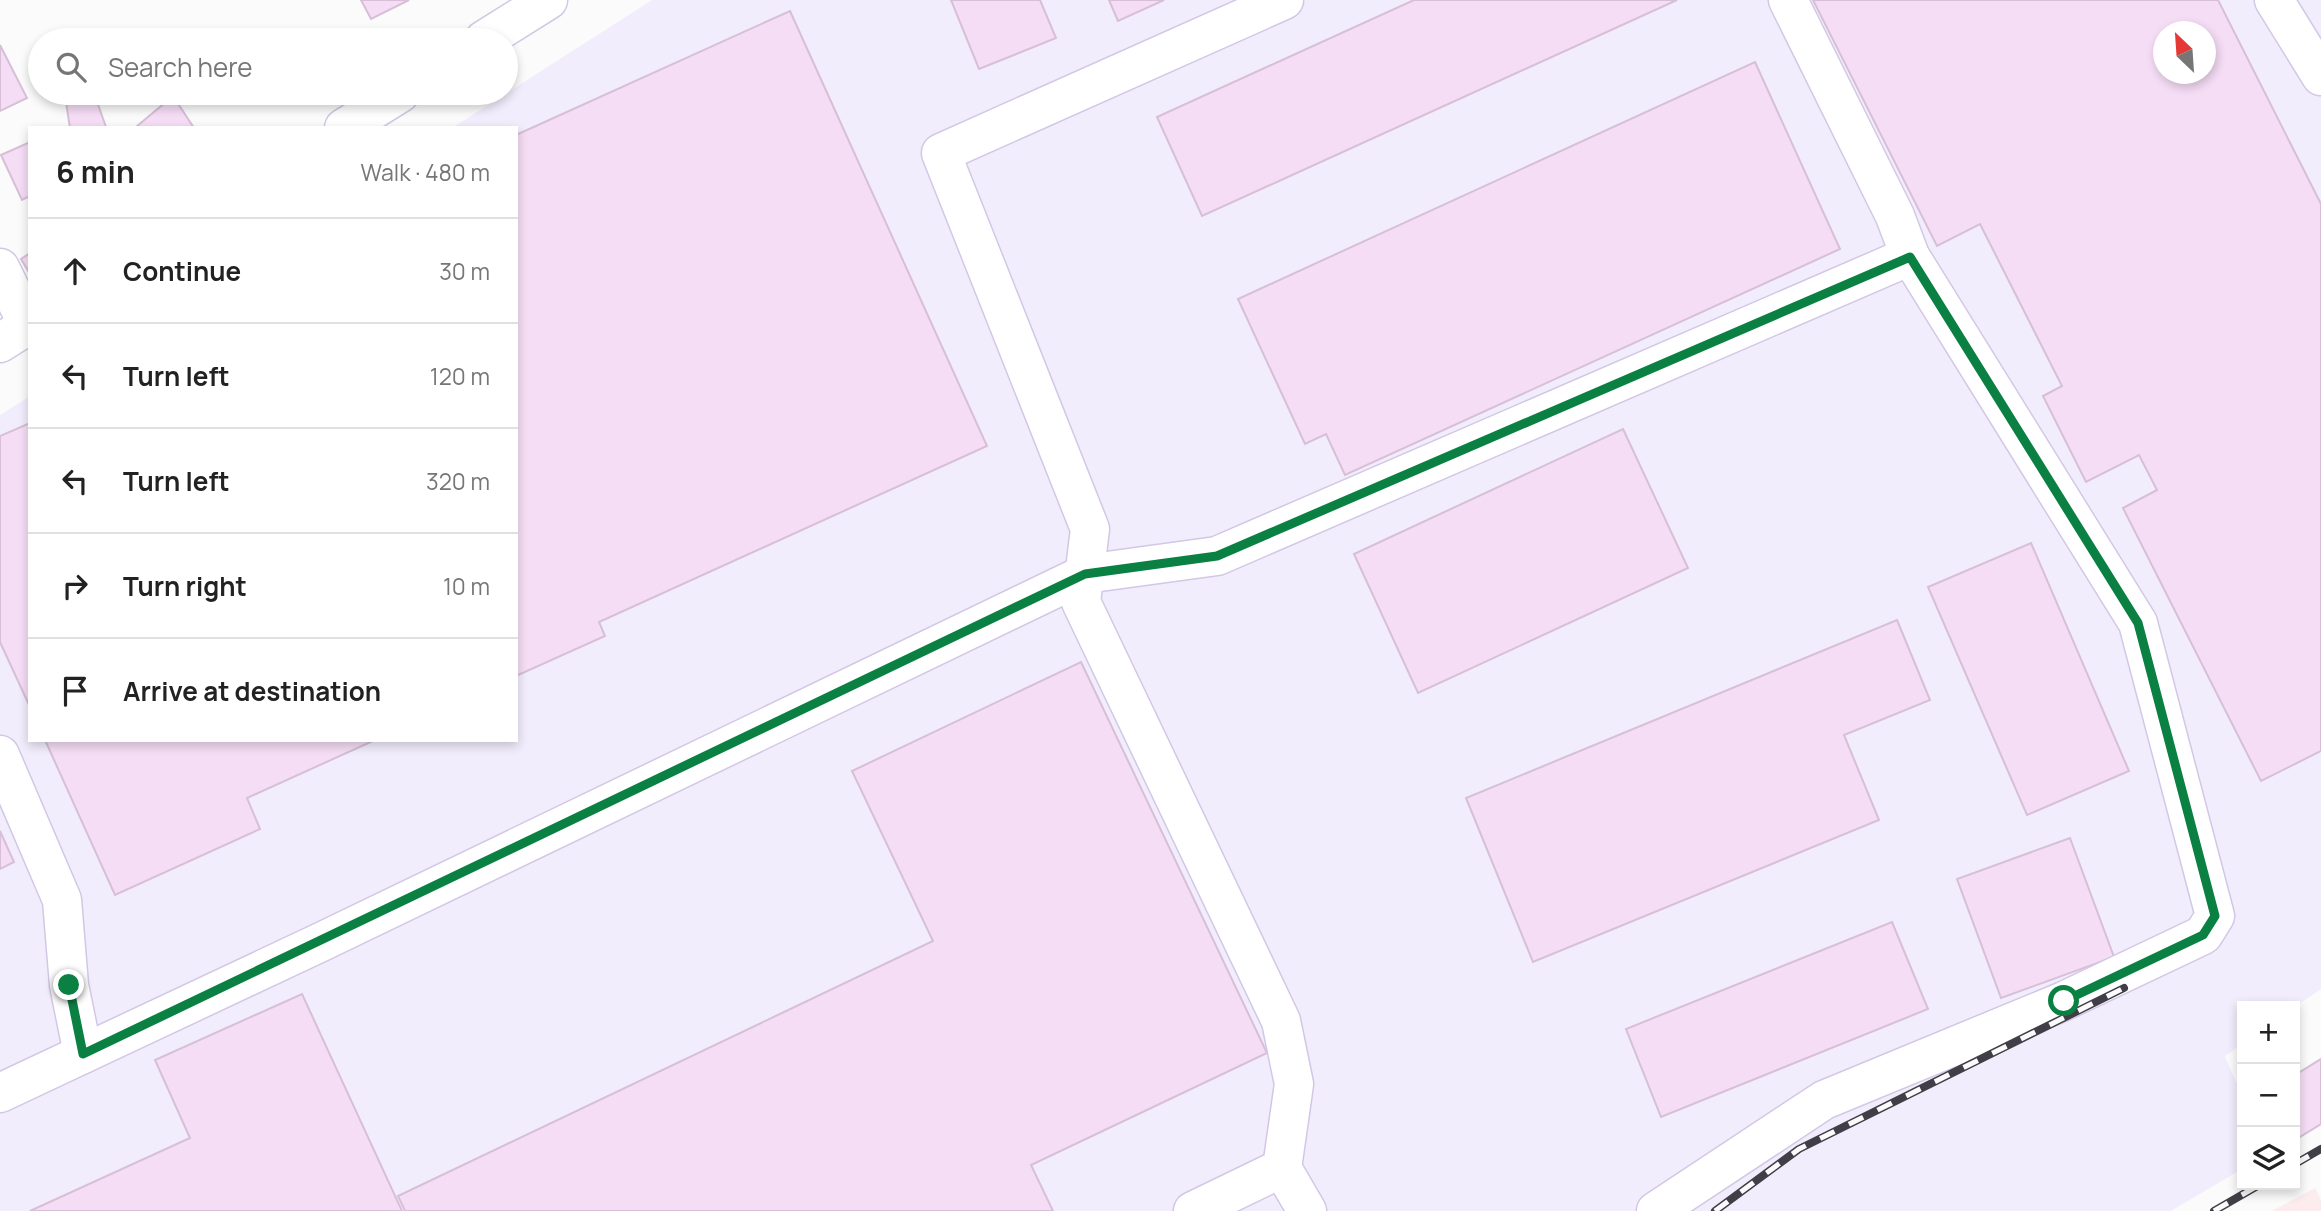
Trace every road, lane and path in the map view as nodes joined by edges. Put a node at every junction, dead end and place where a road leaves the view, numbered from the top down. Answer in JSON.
{"nodes":[{"id":1,"x":548,"y":0,"type":"edge"},
{"id":2,"x":1284,"y":0,"type":"edge"},
{"id":3,"x":1788,"y":0,"type":"edge"},
{"id":4,"x":2274,"y":0,"type":"edge"},
{"id":5,"x":503,"y":28,"type":"edge"},
{"id":6,"x":2321,"y":76,"type":"edge"},
{"id":7,"x":381,"y":105,"type":"edge"},
{"id":8,"x":347,"y":126,"type":"edge"},
{"id":9,"x":1910,"y":257,"type":"junction"},
{"id":10,"x":0,"y":268,"type":"edge"},
{"id":11,"x":19,"y":330,"type":"edge"},
{"id":12,"x":1085,"y":574,"type":"junction"},
{"id":13,"x":0,"y":755,"type":"edge"},
{"id":14,"x":83,"y":1054,"type":"junction"},
{"id":15,"x":0,"y":1093,"type":"edge"},
{"id":16,"x":1282,"y":1168,"type":"junction"},
{"id":17,"x":1193,"y":1211,"type":"edge"},
{"id":18,"x":1307,"y":1211,"type":"edge"},
{"id":19,"x":1656,"y":1211,"type":"edge"}],
"edges":[{"from":1,"to":5,"type":"street"},
{"from":2,"to":12,"type":"street"},
{"from":3,"to":9,"type":"street"},
{"from":4,"to":6,"type":"street"},
{"from":7,"to":8,"type":"street"},
{"from":9,"to":12,"type":"street"},
{"from":9,"to":19,"type":"street"},
{"from":10,"to":11,"type":"street"},
{"from":12,"to":14,"type":"street"},
{"from":12,"to":16,"type":"street"},
{"from":13,"to":14,"type":"street"},
{"from":14,"to":15,"type":"street"},
{"from":16,"to":17,"type":"street"},
{"from":16,"to":18,"type":"street"}]}
